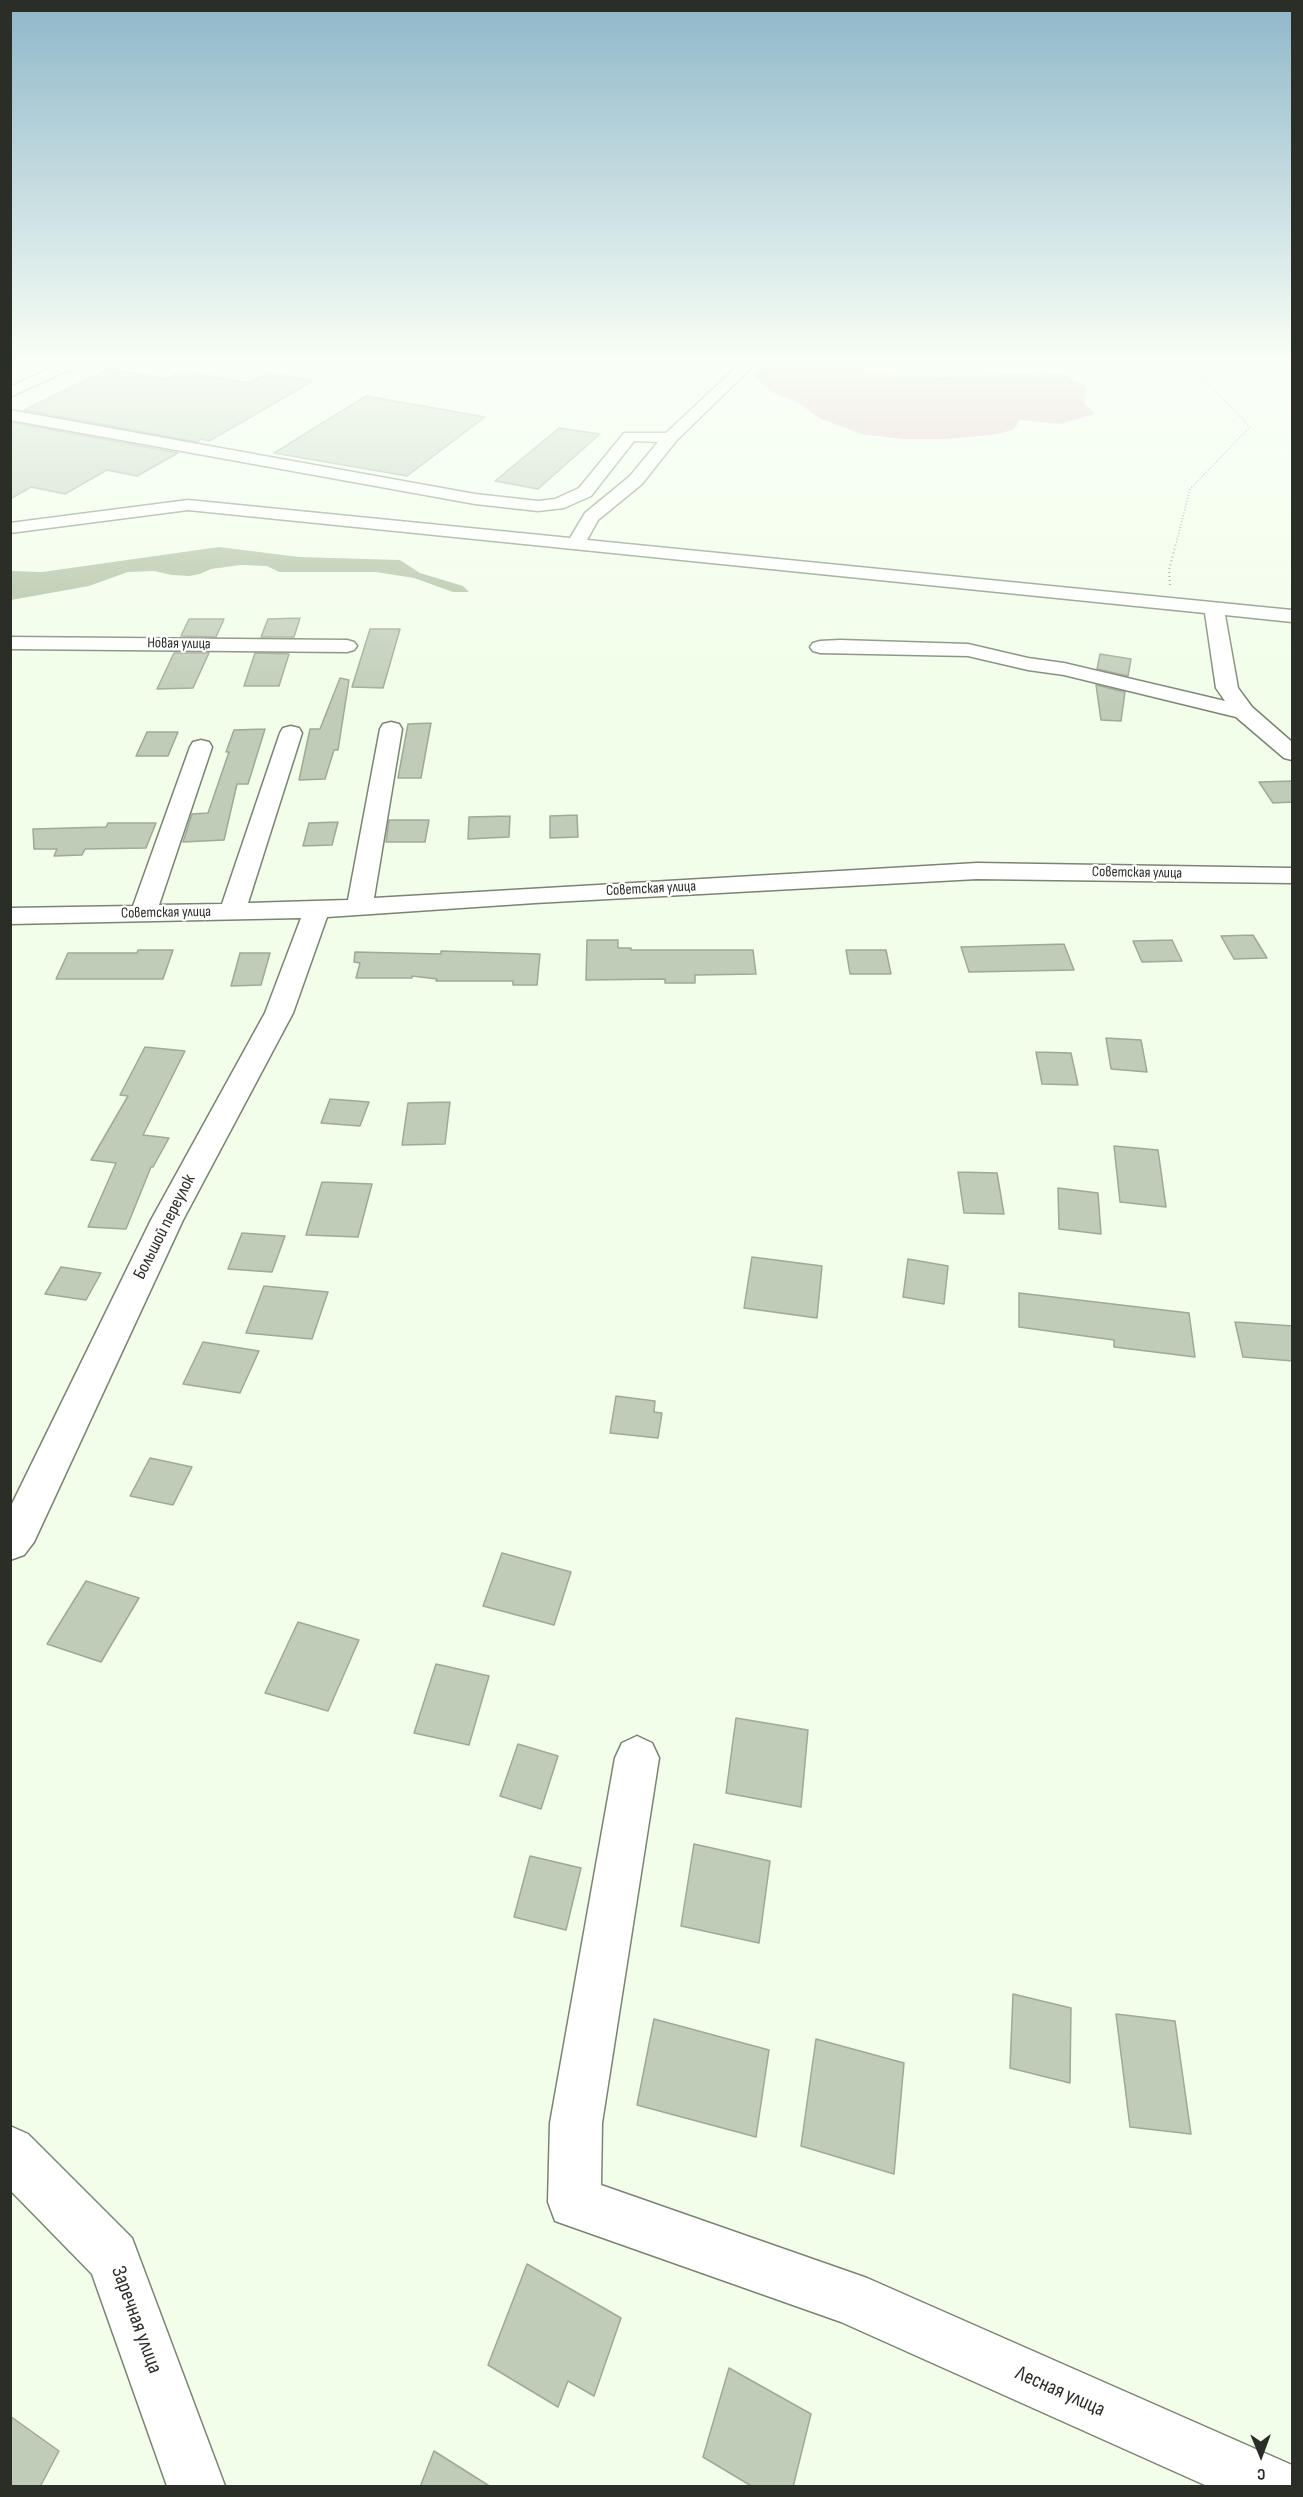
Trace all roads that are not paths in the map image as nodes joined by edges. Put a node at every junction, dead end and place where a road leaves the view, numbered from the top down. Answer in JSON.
{"nodes":[{"id":1,"x":351,"y":477,"type":"edge"},
{"id":2,"x":597,"y":477,"type":"edge"},
{"id":3,"x":639,"y":477,"type":"edge"},
{"id":4,"x":10,"y":528,"type":"edge"},
{"id":5,"x":575,"y":545,"type":"junction"},
{"id":6,"x":1214,"y":609,"type":"junction"},
{"id":7,"x":1293,"y":616,"type":"edge"},
{"id":8,"x":10,"y":643,"type":"edge"},
{"id":9,"x":347,"y":646,"type":"dead end"},
{"id":10,"x":820,"y":647,"type":"dead end"},
{"id":11,"x":1244,"y":712,"type":"junction"},
{"id":12,"x":391,"y":729,"type":"dead end"},
{"id":13,"x":291,"y":733,"type":"dead end"},
{"id":14,"x":201,"y":747,"type":"dead end"},
{"id":15,"x":1293,"y":753,"type":"edge"},
{"id":16,"x":1293,"y":876,"type":"edge"},
{"id":17,"x":360,"y":908,"type":"junction"},
{"id":18,"x":317,"y":910,"type":"junction"},
{"id":19,"x":232,"y":912,"type":"junction"},
{"id":20,"x":143,"y":914,"type":"junction"},
{"id":21,"x":10,"y":916,"type":"edge"},
{"id":22,"x":10,"y":1542,"type":"edge"},
{"id":23,"x":637,"y":1758,"type":"dead end"},
{"id":24,"x":10,"y":2152,"type":"edge"},
{"id":25,"x":196,"y":2487,"type":"edge"},
{"id":26,"x":1274,"y":2487,"type":"edge"}],
"edges":[{"from":1,"to":2,"type":"street"},
{"from":3,"to":5,"type":"street"},
{"from":4,"to":5,"type":"street"},
{"from":5,"to":6,"type":"street"},
{"from":6,"to":7,"type":"street"},
{"from":6,"to":11,"type":"street"},
{"from":8,"to":9,"type":"street","name":"Новая улица"},
{"from":10,"to":11,"type":"street"},
{"from":11,"to":15,"type":"street"},
{"from":12,"to":17,"type":"street"},
{"from":13,"to":19,"type":"street"},
{"from":14,"to":20,"type":"street"},
{"from":16,"to":17,"type":"street","name":"Советская улица"},
{"from":17,"to":18,"type":"street","name":"Советская улица"},
{"from":18,"to":19,"type":"street","name":"Советская улица"},
{"from":18,"to":22,"type":"street","name":"Большой переулок"},
{"from":19,"to":20,"type":"street","name":"Советская улица"},
{"from":20,"to":21,"type":"street","name":"Советская улица"},
{"from":23,"to":26,"type":"street","name":"Лесная улица"},
{"from":24,"to":25,"type":"street","name":"Заречная улица"}]}
